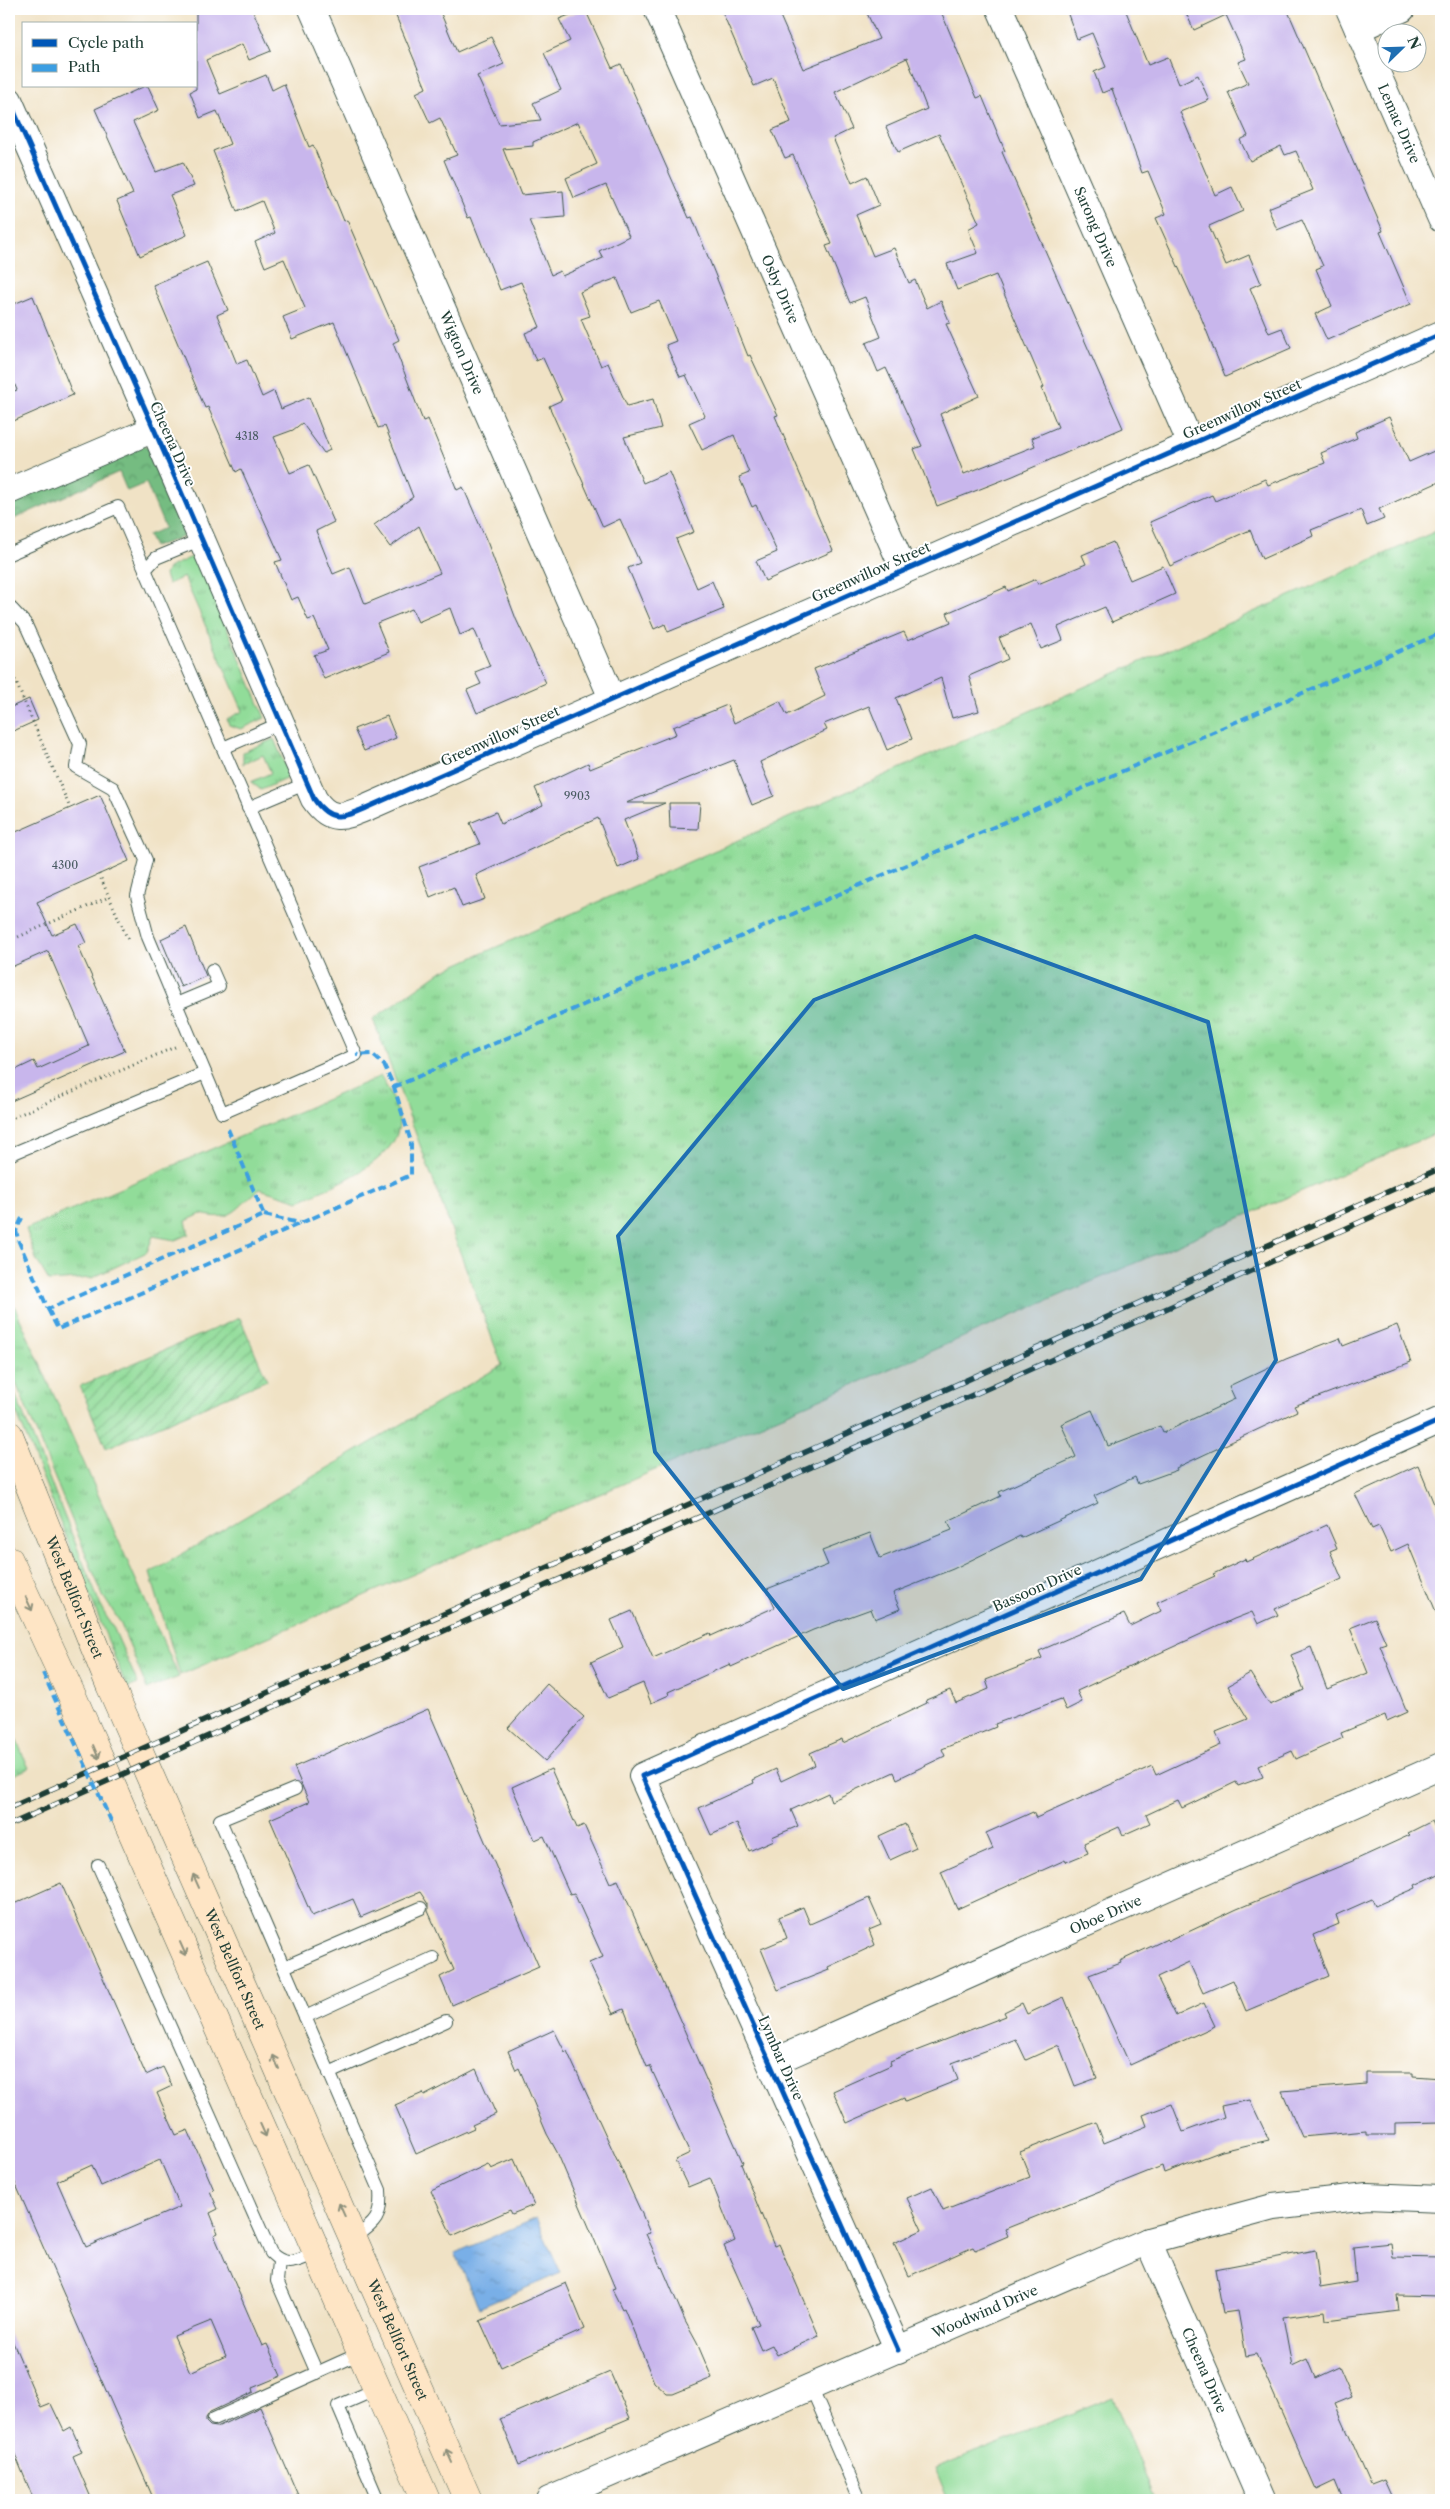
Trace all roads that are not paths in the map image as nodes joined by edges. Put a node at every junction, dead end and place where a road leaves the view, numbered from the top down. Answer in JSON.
{"nodes":[{"id":1,"x":312,"y":9,"type":"edge"},
{"id":2,"x":657,"y":9,"type":"edge"},
{"id":3,"x":1000,"y":9,"type":"edge"},
{"id":4,"x":1402,"y":9,"type":"edge"},
{"id":5,"x":1353,"y":19,"type":"edge"},
{"id":6,"x":9,"y":100,"type":"edge"},
{"id":7,"x":1441,"y":218,"type":"edge"},
{"id":8,"x":1441,"y":334,"type":"edge"},
{"id":9,"x":154,"y":429,"type":"junction"},
{"id":10,"x":1191,"y":444,"type":"junction"},
{"id":11,"x":9,"y":491,"type":"edge"},
{"id":12,"x":202,"y":539,"type":"junction"},
{"id":13,"x":9,"y":554,"type":"edge"},
{"id":14,"x":145,"y":570,"type":"junction"},
{"id":15,"x":904,"y":570,"type":"junction"},
{"id":16,"x":9,"y":606,"type":"edge"},
{"id":17,"x":612,"y":698,"type":"junction"},
{"id":18,"x":281,"y":723,"type":"junction"},
{"id":19,"x":223,"y":748,"type":"junction"},
{"id":20,"x":310,"y":791,"type":"junction"},
{"id":21,"x":248,"y":808,"type":"junction"},
{"id":22,"x":212,"y":970,"type":"dead end"},
{"id":23,"x":176,"y":1004,"type":"junction"},
{"id":24,"x":205,"y":1073,"type":"junction"},
{"id":25,"x":9,"y":1155,"type":"edge"},
{"id":26,"x":1441,"y":1420,"type":"edge"},
{"id":27,"x":9,"y":1435,"type":"edge"},
{"id":28,"x":9,"y":1560,"type":"edge"},
{"id":29,"x":1441,"y":1766,"type":"edge"},
{"id":30,"x":642,"y":1776,"type":"joint"},
{"id":31,"x":295,"y":1789,"type":"dead end"},
{"id":32,"x":98,"y":1865,"type":"dead end"},
{"id":33,"x":421,"y":1908,"type":"dead end"},
{"id":34,"x":433,"y":1958,"type":"dead end"},
{"id":35,"x":284,"y":1967,"type":"junction"},
{"id":36,"x":305,"y":2017,"type":"junction"},
{"id":37,"x":446,"y":2021,"type":"dead end"},
{"id":38,"x":771,"y":2063,"type":"junction"},
{"id":39,"x":329,"y":2073,"type":"junction"},
{"id":40,"x":1441,"y":2199,"type":"edge"},
{"id":41,"x":354,"y":2238,"type":"junction"},
{"id":42,"x":1148,"y":2241,"type":"junction"},
{"id":43,"x":317,"y":2253,"type":"junction"},
{"id":44,"x":279,"y":2262,"type":"junction"},
{"id":45,"x":898,"y":2350,"type":"junction"},
{"id":46,"x":361,"y":2353,"type":"junction"},
{"id":47,"x":317,"y":2373,"type":"junction"},
{"id":48,"x":811,"y":2387,"type":"junction"},
{"id":49,"x":377,"y":2389,"type":"junction"},
{"id":50,"x":214,"y":2419,"type":"dead end"},
{"id":51,"x":420,"y":2498,"type":"edge"},
{"id":52,"x":378,"y":2500,"type":"edge"},
{"id":53,"x":468,"y":2500,"type":"edge"},
{"id":54,"x":549,"y":2500,"type":"edge"},
{"id":55,"x":860,"y":2500,"type":"edge"},
{"id":56,"x":1261,"y":2500,"type":"edge"}],
"edges":[{"from":1,"to":17,"type":"street","name":"Wigton Drive"},
{"from":2,"to":15,"type":"street","name":"Osby Drive"},
{"from":3,"to":10,"type":"street","name":"Sarong Drive"},
{"from":4,"to":5,"type":"street","name":"Lemac Drive"},
{"from":5,"to":7,"type":"street","name":"Lemac Drive"},
{"from":6,"to":9,"type":"street","name":"Cheena Drive"},
{"from":8,"to":10,"type":"street","name":"Greenwillow Street"},
{"from":9,"to":11,"type":"street"},
{"from":9,"to":12,"type":"street","name":"Cheena Drive"},
{"from":10,"to":15,"type":"street","name":"Greenwillow Street"},
{"from":12,"to":14,"type":"lane"},
{"from":12,"to":18,"type":"street","name":"Cheena Drive"},
{"from":13,"to":14,"type":"lane"},
{"from":14,"to":19,"type":"lane"},
{"from":15,"to":17,"type":"street","name":"Greenwillow Street"},
{"from":16,"to":23,"type":"lane"},
{"from":17,"to":20,"type":"street","name":"Greenwillow Street"},
{"from":18,"to":19,"type":"lane"},
{"from":18,"to":20,"type":"street","name":"Cheena Drive"},
{"from":19,"to":21,"type":"lane"},
{"from":20,"to":21,"type":"lane"},
{"from":21,"to":24,"type":"lane"},
{"from":22,"to":23,"type":"lane"},
{"from":23,"to":24,"type":"lane"},
{"from":24,"to":25,"type":"lane"},
{"from":26,"to":30,"type":"street","name":"Bassoon Drive"},
{"from":41,"to":27,"type":"main road","name":"West Bellfort Street","one_way":true},
{"from":28,"to":43,"type":"main road","one_way":true},
{"from":29,"to":38,"type":"street","name":"Oboe Drive"},
{"from":30,"to":38,"type":"street","name":"Lymbar Drive"},
{"from":31,"to":35,"type":"lane"},
{"from":32,"to":44,"type":"lane"},
{"from":33,"to":35,"type":"lane"},
{"from":34,"to":36,"type":"lane"},
{"from":35,"to":36,"type":"lane"},
{"from":36,"to":39,"type":"lane"},
{"from":37,"to":39,"type":"lane"},
{"from":38,"to":45,"type":"street","name":"Lymbar Drive"},
{"from":39,"to":41,"type":"lane"},
{"from":40,"to":42,"type":"street","name":"Woodwind Drive"},
{"from":41,"to":43,"type":"main road"},
{"from":53,"to":41,"type":"main road","name":"West Bellfort Street","one_way":true},
{"from":42,"to":45,"type":"street","name":"Woodwind Drive"},
{"from":42,"to":56,"type":"street","name":"Cheena Drive"},
{"from":43,"to":44,"type":"lane"},
{"from":43,"to":46,"type":"main road"},
{"from":44,"to":47,"type":"lane"},
{"from":45,"to":48,"type":"street","name":"Woodwind Drive"},
{"from":46,"to":47,"type":"lane"},
{"from":46,"to":49,"type":"main road"},
{"from":47,"to":50,"type":"lane"},
{"from":48,"to":54,"type":"street","name":"Woodwind Drive"},
{"from":48,"to":55,"type":"lane"},
{"from":49,"to":51,"type":"main road"},
{"from":49,"to":52,"type":"lane"}]}
